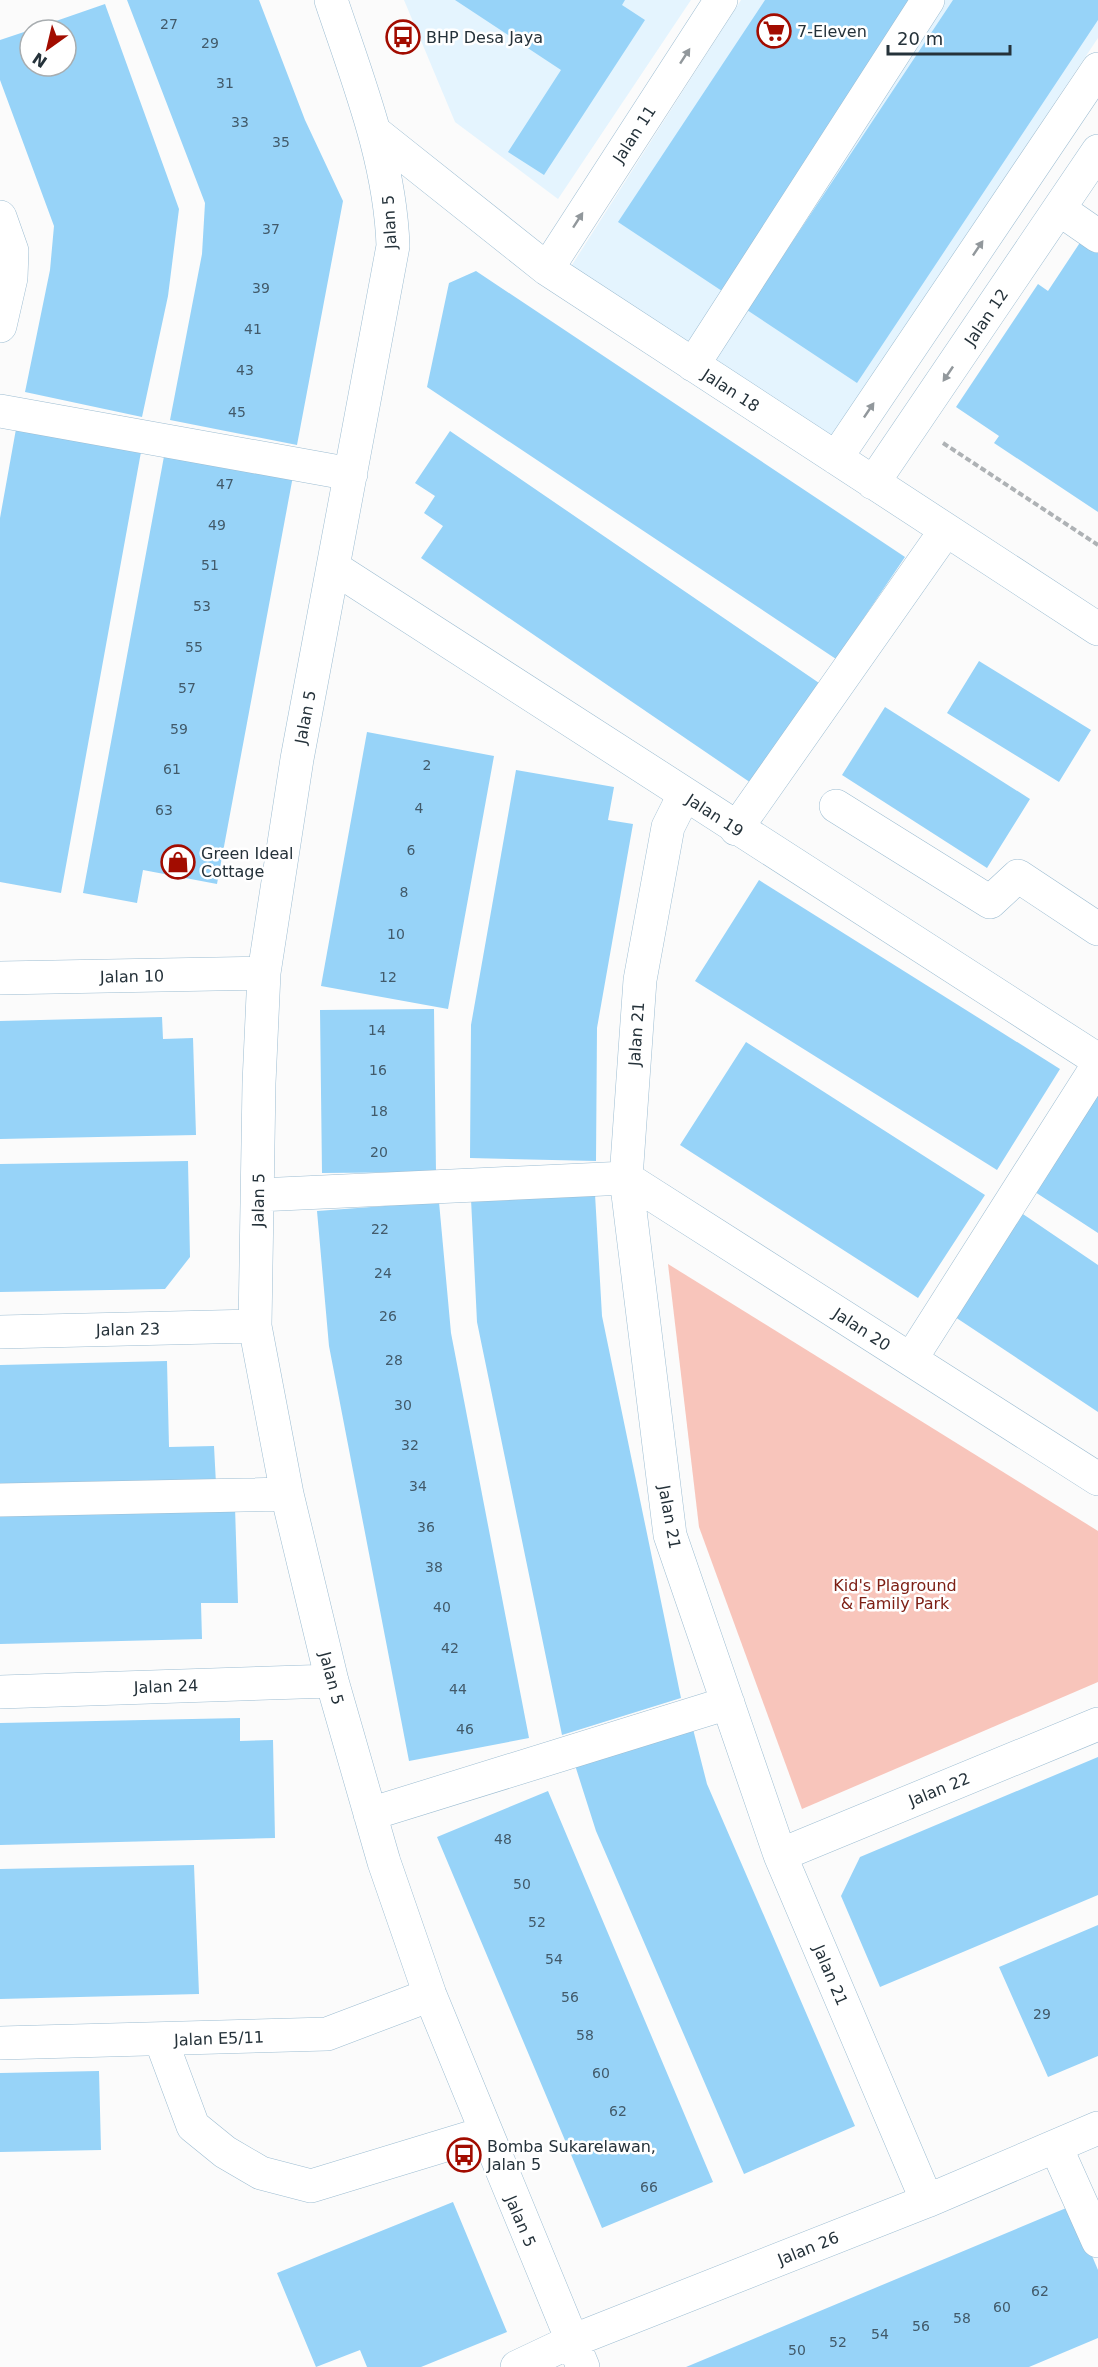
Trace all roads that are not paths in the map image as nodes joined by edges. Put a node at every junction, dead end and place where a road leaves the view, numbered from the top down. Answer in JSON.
{"nodes":[{"id":1,"x":331,"y":0,"type":"edge"},
{"id":2,"x":721,"y":0,"type":"edge"},
{"id":3,"x":928,"y":0,"type":"edge"},
{"id":4,"x":1098,"y":69,"type":"edge"},
{"id":5,"x":376,"y":133,"type":"junction"},
{"id":6,"x":1098,"y":151,"type":"edge"},
{"id":7,"x":1059,"y":209,"type":"junction"},
{"id":8,"x":0,"y":217,"type":"edge"},
{"id":9,"x":1098,"y":236,"type":"edge"},
{"id":10,"x":547,"y":269,"type":"junction"},
{"id":11,"x":0,"y":326,"type":"edge"},
{"id":12,"x":693,"y":365,"type":"junction"},
{"id":13,"x":0,"y":411,"type":"edge"},
{"id":14,"x":836,"y":458,"type":"junction"},
{"id":15,"x":351,"y":474,"type":"junction"},
{"id":16,"x":873,"y":483,"type":"junction"},
{"id":17,"x":946,"y":530,"type":"junction"},
{"id":18,"x":333,"y":567,"type":"junction"},
{"id":19,"x":1098,"y":629,"type":"edge"},
{"id":20,"x":684,"y":795,"type":"junction"},
{"id":21,"x":836,"y":806,"type":"dead end"},
{"id":22,"x":736,"y":829,"type":"junction"},
{"id":23,"x":1098,"y":928,"type":"edge"},
{"id":24,"x":264,"y":973,"type":"junction"},
{"id":25,"x":0,"y":978,"type":"edge"},
{"id":26,"x":1098,"y":1063,"type":"edge"},
{"id":27,"x":626,"y":1178,"type":"junction"},
{"id":28,"x":258,"y":1195,"type":"junction"},
{"id":29,"x":255,"y":1326,"type":"junction"},
{"id":30,"x":0,"y":1332,"type":"edge"},
{"id":31,"x":910,"y":1359,"type":"junction"},
{"id":32,"x":1098,"y":1479,"type":"edge"},
{"id":33,"x":287,"y":1494,"type":"junction"},
{"id":34,"x":0,"y":1500,"type":"edge"},
{"id":35,"x":332,"y":1681,"type":"junction"},
{"id":36,"x":0,"y":1692,"type":"edge"},
{"id":37,"x":728,"y":1703,"type":"junction"},
{"id":38,"x":1098,"y":1724,"type":"edge"},
{"id":39,"x":370,"y":1815,"type":"junction"},
{"id":40,"x":780,"y":1855,"type":"junction"},
{"id":41,"x":430,"y":1995,"type":"junction"},
{"id":42,"x":161,"y":2040,"type":"junction"},
{"id":43,"x":0,"y":2043,"type":"edge"},
{"id":44,"x":1098,"y":2128,"type":"edge"},
{"id":45,"x":484,"y":2133,"type":"junction"},
{"id":46,"x":1056,"y":2147,"type":"junction"},
{"id":47,"x":927,"y":2201,"type":"junction"},
{"id":48,"x":1098,"y":2241,"type":"edge"},
{"id":49,"x":577,"y":2354,"type":"edge"},
{"id":50,"x":518,"y":2367,"type":"edge"}],
"edges":[{"from":1,"to":5,"type":"street","name":"Jalan 5"},
{"from":10,"to":2,"type":"street","name":"Jalan 11","one_way":true},
{"from":3,"to":12,"type":"street"},
{"from":14,"to":4,"type":"street","one_way":true},
{"from":5,"to":10,"type":"street","name":"Jalan 18"},
{"from":5,"to":15,"type":"street","name":"Jalan 5"},
{"from":6,"to":7,"type":"street","name":"Jalan 12"},
{"from":7,"to":9,"type":"street"},
{"from":7,"to":16,"type":"street","name":"Jalan 12","one_way":true},
{"from":8,"to":11,"type":"street"},
{"from":10,"to":12,"type":"street","name":"Jalan 18"},
{"from":12,"to":14,"type":"street","name":"Jalan 18"},
{"from":13,"to":15,"type":"street"},
{"from":14,"to":16,"type":"street","name":"Jalan 18"},
{"from":15,"to":18,"type":"street","name":"Jalan 5"},
{"from":16,"to":17,"type":"street","name":"Jalan 18"},
{"from":17,"to":19,"type":"street","name":"Jalan 18"},
{"from":17,"to":22,"type":"street"},
{"from":18,"to":20,"type":"street","name":"Jalan 19"},
{"from":18,"to":24,"type":"street","name":"Jalan 5"},
{"from":20,"to":22,"type":"street","name":"Jalan 19"},
{"from":20,"to":27,"type":"street","name":"Jalan 21"},
{"from":21,"to":23,"type":"street"},
{"from":22,"to":26,"type":"street","name":"Jalan 19"},
{"from":24,"to":25,"type":"street","name":"Jalan 10"},
{"from":24,"to":28,"type":"street","name":"Jalan 5"},
{"from":26,"to":31,"type":"street"},
{"from":27,"to":28,"type":"street"},
{"from":27,"to":31,"type":"street","name":"Jalan 20"},
{"from":27,"to":37,"type":"street","name":"Jalan 21"},
{"from":28,"to":29,"type":"street","name":"Jalan 5"},
{"from":29,"to":30,"type":"street","name":"Jalan 23"},
{"from":29,"to":33,"type":"street","name":"Jalan 5"},
{"from":31,"to":32,"type":"street","name":"Jalan 20"},
{"from":33,"to":34,"type":"street"},
{"from":33,"to":35,"type":"street","name":"Jalan 5"},
{"from":35,"to":36,"type":"street","name":"Jalan 24"},
{"from":35,"to":39,"type":"street","name":"Jalan 5"},
{"from":37,"to":39,"type":"street"},
{"from":37,"to":40,"type":"street","name":"Jalan 21"},
{"from":38,"to":40,"type":"street","name":"Jalan 22"},
{"from":39,"to":41,"type":"street","name":"Jalan 5"},
{"from":40,"to":47,"type":"street","name":"Jalan 21"},
{"from":41,"to":42,"type":"street","name":"Jalan E5/11"},
{"from":41,"to":45,"type":"street","name":"Jalan 5"},
{"from":42,"to":43,"type":"street","name":"Jalan E5/11"},
{"from":42,"to":45,"type":"street"},
{"from":44,"to":46,"type":"street","name":"Jalan 26"},
{"from":45,"to":49,"type":"street","name":"Jalan 5"},
{"from":46,"to":47,"type":"street","name":"Jalan 26"},
{"from":46,"to":48,"type":"street"},
{"from":47,"to":49,"type":"street","name":"Jalan 26"},
{"from":49,"to":50,"type":"street","name":"Jalan 26"}]}
